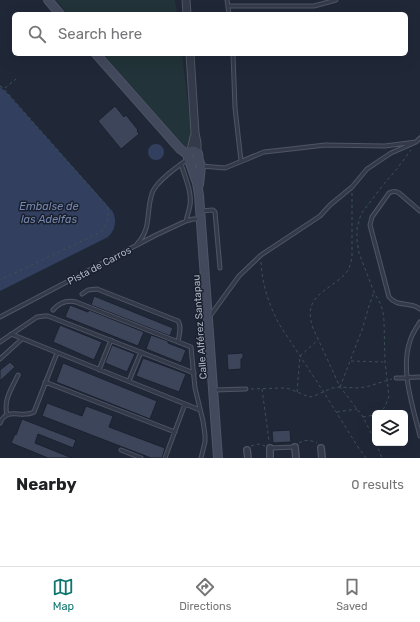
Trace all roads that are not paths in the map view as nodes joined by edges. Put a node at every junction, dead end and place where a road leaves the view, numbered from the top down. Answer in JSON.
{"nodes":[{"id":1,"x":48,"y":0,"type":"edge"},
{"id":2,"x":186,"y":0,"type":"edge"},
{"id":3,"x":227,"y":0,"type":"edge"},
{"id":4,"x":291,"y":0,"type":"edge"},
{"id":5,"x":336,"y":0,"type":"edge"},
{"id":6,"x":228,"y":6,"type":"junction"},
{"id":7,"x":291,"y":6,"type":"junction"},
{"id":8,"x":58,"y":12,"type":"edge"},
{"id":9,"x":187,"y":12,"type":"edge"},
{"id":10,"x":228,"y":12,"type":"edge"},
{"id":11,"x":98,"y":56,"type":"edge"},
{"id":12,"x":190,"y":56,"type":"edge"},
{"id":13,"x":233,"y":56,"type":"edge"},
{"id":14,"x":420,"y":138,"type":"edge"},
{"id":15,"x":416,"y":142,"type":"junction"},
{"id":16,"x":192,"y":156,"type":"junction"},
{"id":17,"x":241,"y":161,"type":"junction"},
{"id":18,"x":181,"y":164,"type":"junction"},
{"id":19,"x":200,"y":166,"type":"junction"},
{"id":20,"x":199,"y":195,"type":"junction"},
{"id":21,"x":420,"y":211,"type":"edge"},
{"id":22,"x":200,"y":215,"type":"junction"},
{"id":23,"x":186,"y":221,"type":"junction"},
{"id":24,"x":135,"y":246,"type":"junction"},
{"id":25,"x":220,"y":268,"type":"dead end"},
{"id":26,"x":82,"y":294,"type":"dead end"},
{"id":27,"x":420,"y":309,"type":"edge"},
{"id":28,"x":53,"y":310,"type":"dead end"},
{"id":29,"x":0,"y":317,"type":"edge"},
{"id":30,"x":208,"y":319,"type":"junction"},
{"id":31,"x":420,"y":322,"type":"edge"},
{"id":32,"x":11,"y":334,"type":"junction"},
{"id":33,"x":22,"y":339,"type":"junction"},
{"id":34,"x":110,"y":340,"type":"junction"},
{"id":35,"x":0,"y":342,"type":"edge"},
{"id":36,"x":178,"y":342,"type":"junction"},
{"id":37,"x":141,"y":352,"type":"junction"},
{"id":38,"x":57,"y":353,"type":"junction"},
{"id":39,"x":0,"y":359,"type":"edge"},
{"id":40,"x":99,"y":370,"type":"junction"},
{"id":41,"x":194,"y":373,"type":"junction"},
{"id":42,"x":18,"y":375,"type":"dead end"},
{"id":43,"x":396,"y":378,"type":"road end"},
{"id":44,"x":408,"y":378,"type":"junction"},
{"id":45,"x":420,"y":378,"type":"edge"},
{"id":46,"x":129,"y":381,"type":"junction"},
{"id":47,"x":46,"y":382,"type":"junction"},
{"id":48,"x":246,"y":389,"type":"road end"},
{"id":49,"x":213,"y":390,"type":"junction"},
{"id":50,"x":185,"y":404,"type":"junction"},
{"id":51,"x":201,"y":410,"type":"junction"},
{"id":52,"x":7,"y":415,"type":"junction"},
{"id":53,"x":0,"y":424,"type":"edge"},
{"id":54,"x":175,"y":432,"type":"junction"},
{"id":55,"x":420,"y":436,"type":"edge"},
{"id":56,"x":295,"y":447,"type":"joint"},
{"id":57,"x":270,"y":448,"type":"joint"},
{"id":58,"x":321,"y":448,"type":"road end"},
{"id":59,"x":121,"y":450,"type":"dead end"},
{"id":60,"x":247,"y":450,"type":"road end"},
{"id":61,"x":141,"y":458,"type":"edge"},
{"id":62,"x":166,"y":458,"type":"edge"},
{"id":63,"x":201,"y":458,"type":"edge"},
{"id":64,"x":218,"y":458,"type":"edge"},
{"id":65,"x":248,"y":458,"type":"edge"},
{"id":66,"x":270,"y":458,"type":"edge"},
{"id":67,"x":296,"y":458,"type":"edge"},
{"id":68,"x":322,"y":458,"type":"edge"}],
"edges":[{"from":1,"to":8,"type":"main road"},
{"from":2,"to":9,"type":"street"},
{"from":3,"to":6,"type":"lane"},
{"from":4,"to":7,"type":"lane"},
{"from":5,"to":7,"type":"lane"},
{"from":6,"to":7,"type":"lane"},
{"from":6,"to":10,"type":"lane"},
{"from":11,"to":16,"type":"main road"},
{"from":12,"to":16,"type":"street","name":"Calle Alférez Santapau"},
{"from":13,"to":17,"type":"lane"},
{"from":14,"to":15,"type":"lane"},
{"from":15,"to":17,"type":"lane"},
{"from":15,"to":30,"type":"lane"},
{"from":16,"to":18,"type":"lane"},
{"from":16,"to":19,"type":"main road","name":"Calle Alférez Santapau"},
{"from":16,"to":20,"type":"main road","name":"Calle Alférez Santapau"},
{"from":17,"to":19,"type":"lane"},
{"from":18,"to":23,"type":"lane"},
{"from":18,"to":24,"type":"lane"},
{"from":19,"to":20,"type":"main road","name":"Calle Alférez Santapau"},
{"from":20,"to":22,"type":"main road","name":"Calle Alférez Santapau"},
{"from":21,"to":27,"type":"lane"},
{"from":22,"to":23,"type":"lane","name":"Pista de Carros"},
{"from":22,"to":25,"type":"lane"},
{"from":22,"to":30,"type":"main road","name":"Calle Alférez Santapau"},
{"from":23,"to":24,"type":"lane","name":"Pista de Carros"},
{"from":24,"to":29,"type":"lane","name":"Pista de Carros"},
{"from":26,"to":36,"type":"lane"},
{"from":28,"to":36,"type":"lane"},
{"from":30,"to":49,"type":"main road","name":"Calle Alférez Santapau"},
{"from":31,"to":44,"type":"lane"},
{"from":32,"to":33,"type":"lane"},
{"from":32,"to":34,"type":"lane"},
{"from":32,"to":35,"type":"lane"},
{"from":33,"to":38,"type":"lane"},
{"from":33,"to":39,"type":"lane"},
{"from":34,"to":37,"type":"lane"},
{"from":34,"to":40,"type":"lane"},
{"from":36,"to":41,"type":"lane"},
{"from":37,"to":41,"type":"lane"},
{"from":37,"to":46,"type":"lane"},
{"from":38,"to":40,"type":"lane"},
{"from":38,"to":47,"type":"lane"},
{"from":40,"to":46,"type":"lane"},
{"from":41,"to":51,"type":"lane"},
{"from":42,"to":52,"type":"lane"},
{"from":43,"to":44,"type":"lane"},
{"from":44,"to":45,"type":"lane"},
{"from":44,"to":55,"type":"lane"},
{"from":46,"to":50,"type":"lane"},
{"from":47,"to":52,"type":"lane"},
{"from":47,"to":54,"type":"lane"},
{"from":48,"to":49,"type":"lane"},
{"from":49,"to":64,"type":"main road","name":"Calle Alférez Santapau"},
{"from":50,"to":51,"type":"lane"},
{"from":50,"to":54,"type":"lane"},
{"from":51,"to":63,"type":"lane"},
{"from":52,"to":53,"type":"lane"},
{"from":54,"to":62,"type":"lane"},
{"from":56,"to":57,"type":"lane"},
{"from":56,"to":67,"type":"street"},
{"from":57,"to":66,"type":"street"},
{"from":58,"to":68,"type":"street"},
{"from":59,"to":61,"type":"lane"},
{"from":60,"to":65,"type":"street"}]}
